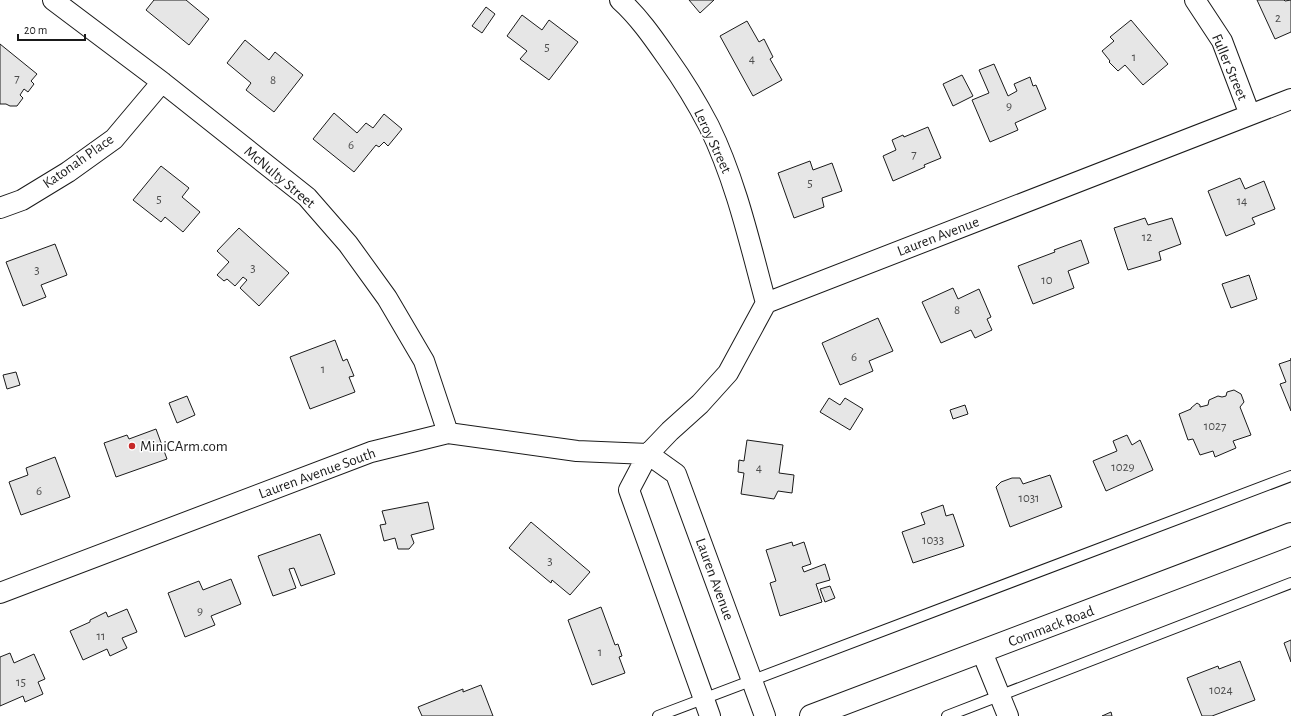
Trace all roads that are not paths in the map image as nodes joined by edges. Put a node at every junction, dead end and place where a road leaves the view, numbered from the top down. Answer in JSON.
{"nodes":[{"id":1,"x":53,"y":0,"type":"edge"},
{"id":2,"x":620,"y":0,"type":"edge"},
{"id":3,"x":1195,"y":0,"type":"edge"},
{"id":4,"x":162,"y":82,"type":"junction"},
{"id":5,"x":1291,"y":99,"type":"edge"},
{"id":6,"x":1250,"y":115,"type":"junction"},
{"id":7,"x":0,"y":208,"type":"edge"},
{"id":8,"x":766,"y":303,"type":"junction"},
{"id":9,"x":448,"y":433,"type":"junction"},
{"id":10,"x":648,"y":454,"type":"junction"},
{"id":11,"x":1291,"y":476,"type":"edge"},
{"id":12,"x":1291,"y":534,"type":"edge"},
{"id":13,"x":1291,"y":583,"type":"edge"},
{"id":14,"x":0,"y":593,"type":"edge"},
{"id":15,"x":982,"y":652,"type":"junction"},
{"id":16,"x":752,"y":679,"type":"junction"},
{"id":17,"x":1000,"y":696,"type":"junction"},
{"id":18,"x":707,"y":707,"type":"edge"},
{"id":19,"x":658,"y":716,"type":"edge"},
{"id":20,"x":765,"y":716,"type":"edge"},
{"id":21,"x":812,"y":716,"type":"edge"},
{"id":22,"x":947,"y":716,"type":"edge"},
{"id":23,"x":1008,"y":716,"type":"edge"}],
"edges":[{"from":1,"to":4,"type":"street","name":"McNulty Street"},
{"from":2,"to":8,"type":"street","name":"Leroy Street"},
{"from":3,"to":6,"type":"street","name":"Fuller Street"},
{"from":4,"to":7,"type":"street","name":"Katonah Place"},
{"from":4,"to":9,"type":"street","name":"McNulty Street"},
{"from":5,"to":6,"type":"street","name":"Lauren Avenue"},
{"from":6,"to":8,"type":"street","name":"Lauren Avenue"},
{"from":8,"to":10,"type":"street"},
{"from":9,"to":10,"type":"street","name":"Lauren Avenue South"},
{"from":9,"to":14,"type":"street","name":"Lauren Avenue South"},
{"from":10,"to":16,"type":"street","name":"Lauren Avenue"},
{"from":10,"to":18,"type":"street"},
{"from":11,"to":16,"type":"lane"},
{"from":12,"to":15,"type":"main road","name":"Commack Road"},
{"from":13,"to":17,"type":"lane"},
{"from":15,"to":17,"type":"street"},
{"from":15,"to":21,"type":"main road","name":"Commack Road"},
{"from":16,"to":18,"type":"lane"},
{"from":16,"to":20,"type":"street","name":"Lauren Avenue"},
{"from":17,"to":22,"type":"lane"},
{"from":17,"to":23,"type":"street"},
{"from":18,"to":19,"type":"lane"}]}
